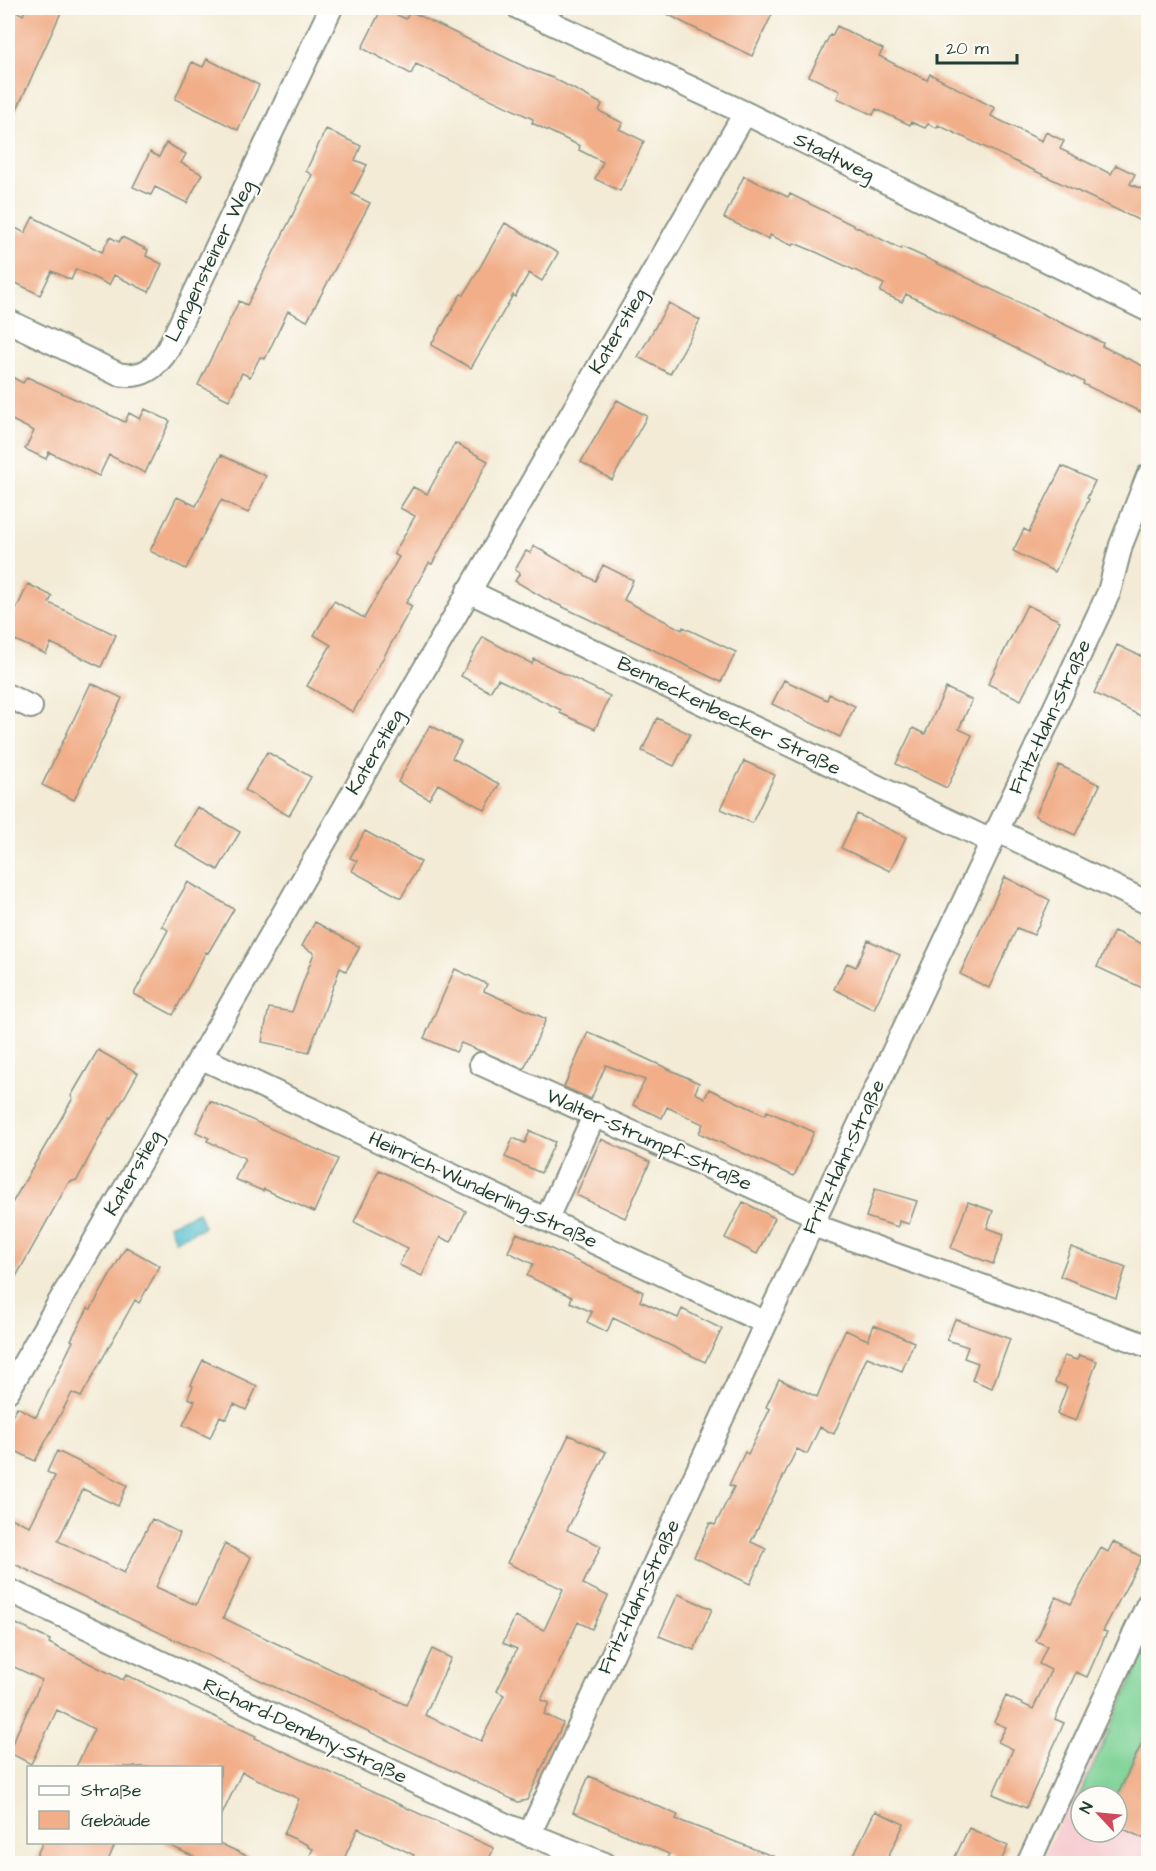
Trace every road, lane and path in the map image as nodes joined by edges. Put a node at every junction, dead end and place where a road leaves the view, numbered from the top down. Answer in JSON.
{"nodes":[{"id":1,"x":331,"y":8,"type":"edge"},
{"id":2,"x":519,"y":8,"type":"edge"},
{"id":3,"x":745,"y":113,"type":"junction"},
{"id":4,"x":1149,"y":310,"type":"edge"},
{"id":5,"x":8,"y":321,"type":"edge"},
{"id":6,"x":1149,"y":476,"type":"edge"},
{"id":7,"x":468,"y":591,"type":"junction"},
{"id":8,"x":8,"y":696,"type":"edge"},
{"id":9,"x":31,"y":707,"type":"dead end"},
{"id":10,"x":993,"y":836,"type":"junction"},
{"id":11,"x":1149,"y":903,"type":"edge"},
{"id":12,"x":200,"y":1057,"type":"junction"},
{"id":13,"x":481,"y":1064,"type":"dead end"},
{"id":14,"x":595,"y":1114,"type":"junction"},
{"id":15,"x":546,"y":1220,"type":"junction"},
{"id":16,"x":815,"y":1221,"type":"junction"},
{"id":17,"x":766,"y":1323,"type":"junction"},
{"id":18,"x":1149,"y":1346,"type":"edge"},
{"id":19,"x":8,"y":1391,"type":"edge"},
{"id":20,"x":8,"y":1590,"type":"edge"},
{"id":21,"x":1149,"y":1604,"type":"edge"},
{"id":22,"x":529,"y":1835,"type":"junction"},
{"id":23,"x":605,"y":1863,"type":"edge"},
{"id":24,"x":1029,"y":1863,"type":"edge"}],
"edges":[{"from":1,"to":5,"type":"street","name":"Langensteiner Weg"},
{"from":2,"to":3,"type":"street","name":"Stadtweg"},
{"from":3,"to":4,"type":"street","name":"Stadtweg"},
{"from":3,"to":7,"type":"street","name":"Katerstieg"},
{"from":6,"to":10,"type":"street","name":"Fritz-Hahn-Straße"},
{"from":7,"to":10,"type":"street","name":"Benneckenbecker Straße"},
{"from":7,"to":12,"type":"street","name":"Katerstieg"},
{"from":8,"to":9,"type":"street"},
{"from":10,"to":11,"type":"street","name":"Benneckenbecker Straße"},
{"from":10,"to":16,"type":"street","name":"Fritz-Hahn-Straße"},
{"from":12,"to":15,"type":"street","name":"Heinrich-Wunderling-Straße"},
{"from":12,"to":19,"type":"street","name":"Katerstieg"},
{"from":13,"to":14,"type":"street","name":"Walter-Strumpf-Straße"},
{"from":14,"to":15,"type":"street"},
{"from":14,"to":16,"type":"street","name":"Walter-Strumpf-Straße"},
{"from":15,"to":17,"type":"street","name":"Heinrich-Wunderling-Straße"},
{"from":16,"to":17,"type":"street","name":"Fritz-Hahn-Straße"},
{"from":16,"to":18,"type":"street","name":"Walter-Strumpf-Straße"},
{"from":17,"to":22,"type":"street","name":"Fritz-Hahn-Straße"},
{"from":20,"to":22,"type":"street","name":"Richard-Dembny-Straße"},
{"from":21,"to":24,"type":"street"},
{"from":22,"to":23,"type":"street","name":"Richard-Dembny-Straße"}]}
